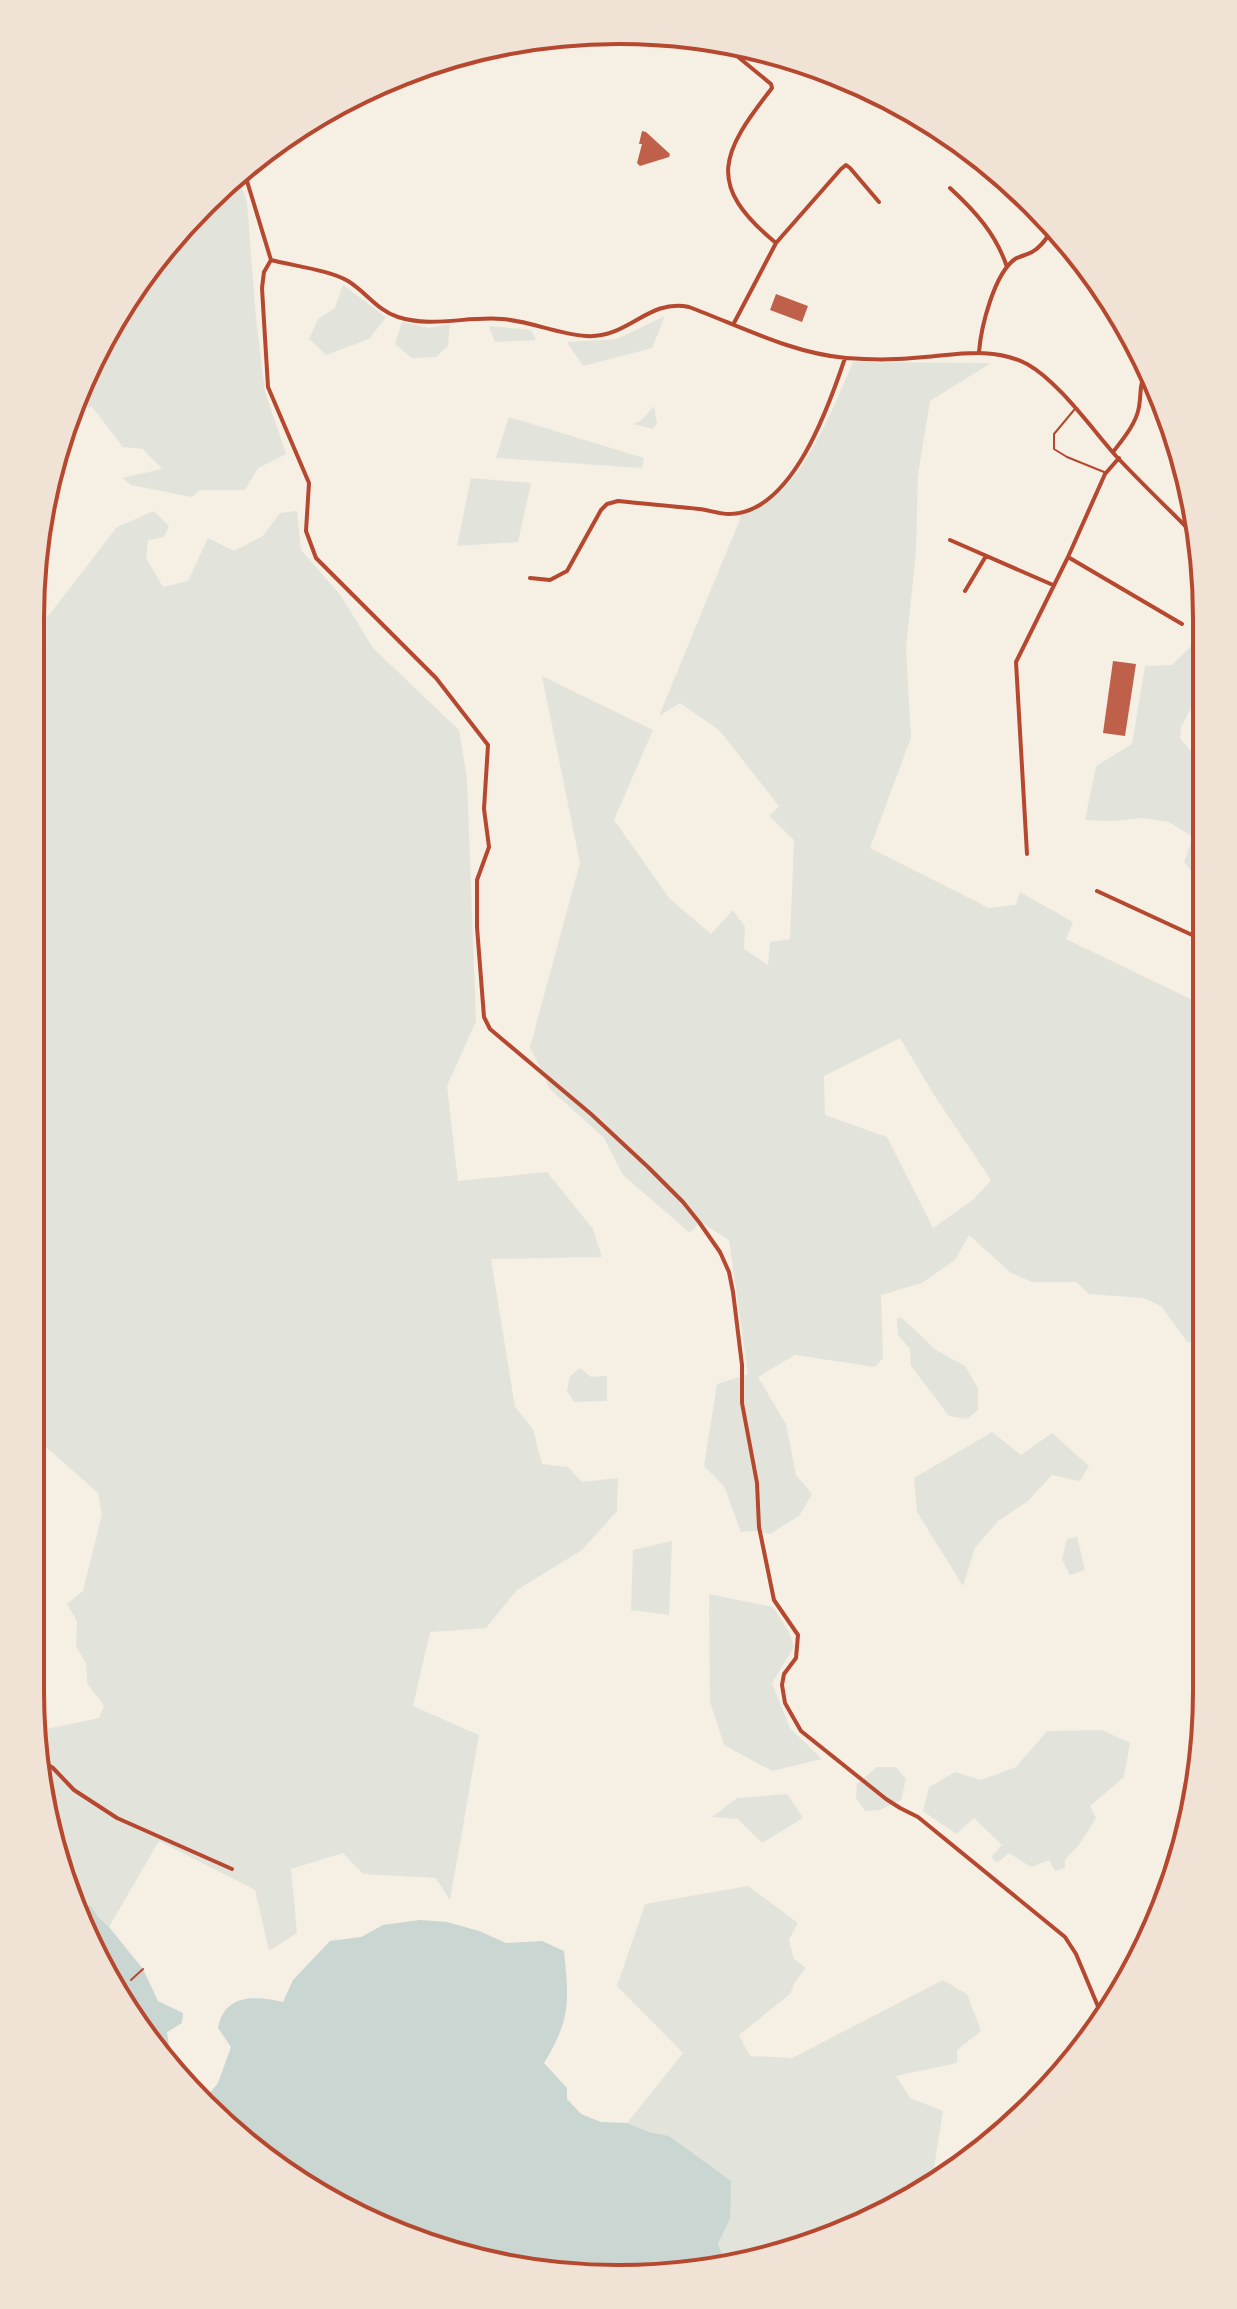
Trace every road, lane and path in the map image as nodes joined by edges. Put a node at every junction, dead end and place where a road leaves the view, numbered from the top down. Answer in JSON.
{"nodes":[{"id":1,"x":738,"y":57,"type":"edge"},
{"id":2,"x":247,"y":181,"type":"edge"},
{"id":3,"x":950,"y":188,"type":"dead end"},
{"id":4,"x":879,"y":202,"type":"dead end"},
{"id":5,"x":1047,"y":237,"type":"edge"},
{"id":6,"x":776,"y":243,"type":"junction"},
{"id":7,"x":271,"y":260,"type":"junction"},
{"id":8,"x":1007,"y":267,"type":"junction"},
{"id":9,"x":734,"y":323,"type":"junction"},
{"id":10,"x":979,"y":352,"type":"junction"},
{"id":11,"x":845,"y":358,"type":"junction"},
{"id":12,"x":1141,"y":381,"type":"edge"},
{"id":13,"x":1075,"y":409,"type":"junction"},
{"id":14,"x":1113,"y":452,"type":"junction"},
{"id":15,"x":1119,"y":458,"type":"junction"},
{"id":16,"x":1107,"y":473,"type":"junction"},
{"id":17,"x":1185,"y":526,"type":"edge"},
{"id":18,"x":950,"y":540,"type":"dead end"},
{"id":19,"x":986,"y":556,"type":"junction"},
{"id":20,"x":1068,"y":557,"type":"junction"},
{"id":21,"x":530,"y":578,"type":"dead end"},
{"id":22,"x":1053,"y":585,"type":"junction"},
{"id":23,"x":965,"y":591,"type":"dead end"},
{"id":24,"x":1182,"y":624,"type":"dead end"},
{"id":25,"x":1027,"y":854,"type":"dead end"},
{"id":26,"x":1097,"y":891,"type":"dead end"},
{"id":27,"x":1193,"y":935,"type":"edge"},
{"id":28,"x":49,"y":1766,"type":"edge"},
{"id":29,"x":232,"y":1869,"type":"dead end"},
{"id":30,"x":143,"y":1969,"type":"dead end"},
{"id":31,"x":131,"y":1980,"type":"dead end"},
{"id":32,"x":1098,"y":2007,"type":"edge"}],
"edges":[{"from":1,"to":6,"type":"street"},
{"from":2,"to":7,"type":"street"},
{"from":3,"to":8,"type":"street"},
{"from":4,"to":6,"type":"street"},
{"from":5,"to":8,"type":"street"},
{"from":6,"to":9,"type":"street"},
{"from":7,"to":9,"type":"street"},
{"from":7,"to":32,"type":"street"},
{"from":8,"to":10,"type":"street"},
{"from":9,"to":11,"type":"street"},
{"from":10,"to":11,"type":"street"},
{"from":10,"to":13,"type":"street"},
{"from":11,"to":21,"type":"street"},
{"from":12,"to":14,"type":"street"},
{"from":13,"to":14,"type":"street"},
{"from":13,"to":16,"type":"lane"},
{"from":14,"to":15,"type":"street"},
{"from":15,"to":16,"type":"street"},
{"from":15,"to":17,"type":"street"},
{"from":16,"to":20,"type":"street"},
{"from":18,"to":19,"type":"street"},
{"from":19,"to":22,"type":"street"},
{"from":19,"to":23,"type":"street"},
{"from":20,"to":22,"type":"street"},
{"from":20,"to":24,"type":"street"},
{"from":22,"to":25,"type":"street"},
{"from":26,"to":27,"type":"street"},
{"from":28,"to":29,"type":"street"},
{"from":30,"to":31,"type":"path"}]}
